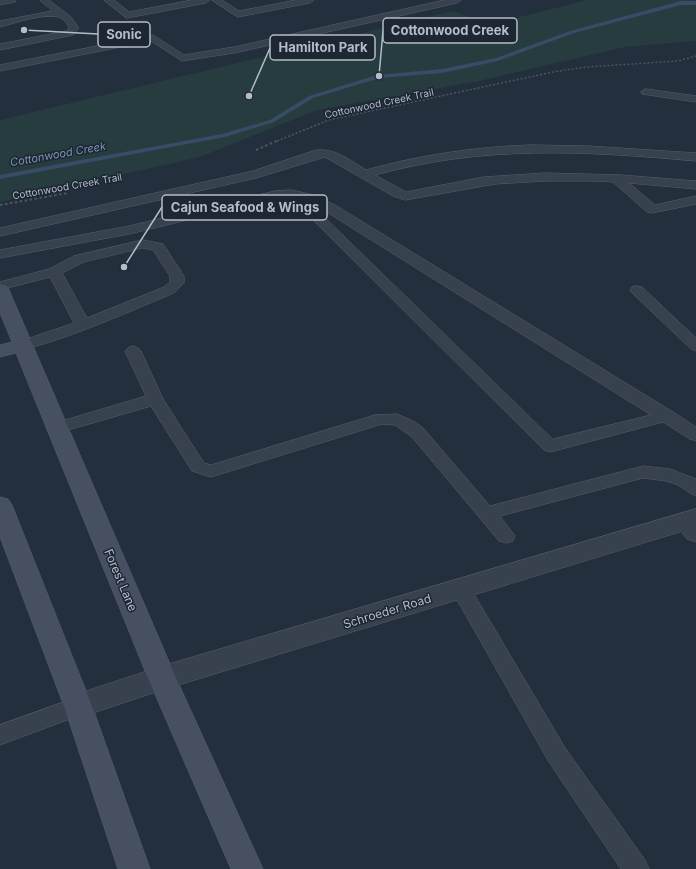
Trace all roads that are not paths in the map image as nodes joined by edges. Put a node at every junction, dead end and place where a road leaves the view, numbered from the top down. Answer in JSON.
{"nodes":[{"id":1,"x":12,"y":0,"type":"edge"},
{"id":2,"x":44,"y":0,"type":"edge"},
{"id":3,"x":108,"y":0,"type":"edge"},
{"id":4,"x":206,"y":0,"type":"edge"},
{"id":5,"x":216,"y":0,"type":"edge"},
{"id":6,"x":310,"y":0,"type":"edge"},
{"id":7,"x":456,"y":0,"type":"edge"},
{"id":8,"x":0,"y":2,"type":"edge"},
{"id":9,"x":61,"y":15,"type":"junction"},
{"id":10,"x":127,"y":15,"type":"junction"},
{"id":11,"x":0,"y":24,"type":"edge"},
{"id":12,"x":153,"y":38,"type":"junction"},
{"id":13,"x":0,"y":47,"type":"edge"},
{"id":14,"x":0,"y":68,"type":"edge"},
{"id":15,"x":646,"y":92,"type":"dead end"},
{"id":16,"x":696,"y":98,"type":"edge"},
{"id":17,"x":696,"y":157,"type":"edge"},
{"id":18,"x":364,"y":174,"type":"junction"},
{"id":19,"x":616,"y":179,"type":"junction"},
{"id":20,"x":696,"y":184,"type":"edge"},
{"id":21,"x":293,"y":193,"type":"junction"},
{"id":22,"x":696,"y":200,"type":"edge"},
{"id":23,"x":0,"y":232,"type":"edge"},
{"id":24,"x":0,"y":254,"type":"edge"},
{"id":25,"x":54,"y":272,"type":"junction"},
{"id":26,"x":0,"y":286,"type":"edge"},
{"id":27,"x":0,"y":290,"type":"edge"},
{"id":28,"x":637,"y":290,"type":"dead end"},
{"id":29,"x":84,"y":325,"type":"junction"},
{"id":30,"x":23,"y":345,"type":"junction"},
{"id":31,"x":696,"y":346,"type":"edge"},
{"id":32,"x":0,"y":351,"type":"edge"},
{"id":33,"x":133,"y":351,"type":"dead end"},
{"id":34,"x":155,"y":399,"type":"junction"},
{"id":35,"x":667,"y":416,"type":"junction"},
{"id":36,"x":58,"y":428,"type":"junction"},
{"id":37,"x":696,"y":434,"type":"edge"},
{"id":38,"x":696,"y":490,"type":"edge"},
{"id":39,"x":0,"y":505,"type":"edge"},
{"id":40,"x":487,"y":513,"type":"junction"},
{"id":41,"x":693,"y":524,"type":"edge"},
{"id":42,"x":506,"y":536,"type":"dead end"},
{"id":43,"x":461,"y":589,"type":"junction"},
{"id":44,"x":162,"y":678,"type":"junction"},
{"id":45,"x":78,"y":706,"type":"junction"},
{"id":46,"x":0,"y":735,"type":"edge"},
{"id":47,"x":134,"y":869,"type":"edge"},
{"id":48,"x":248,"y":869,"type":"edge"},
{"id":49,"x":636,"y":869,"type":"edge"}],
"edges":[{"from":1,"to":8,"type":"lane"},
{"from":2,"to":9,"type":"lane"},
{"from":3,"to":10,"type":"lane"},
{"from":4,"to":10,"type":"lane"},
{"from":5,"to":6,"type":"lane"},
{"from":7,"to":12,"type":"lane"},
{"from":9,"to":11,"type":"lane"},
{"from":9,"to":13,"type":"lane"},
{"from":10,"to":12,"type":"lane"},
{"from":12,"to":14,"type":"lane"},
{"from":15,"to":16,"type":"lane"},
{"from":17,"to":18,"type":"lane"},
{"from":18,"to":19,"type":"lane"},
{"from":18,"to":23,"type":"lane"},
{"from":19,"to":20,"type":"lane"},
{"from":19,"to":22,"type":"lane"},
{"from":21,"to":24,"type":"lane"},
{"from":21,"to":35,"type":"lane"},
{"from":21,"to":35,"type":"lane"},
{"from":25,"to":26,"type":"lane"},
{"from":25,"to":29,"type":"lane"},
{"from":25,"to":29,"type":"lane"},
{"from":27,"to":30,"type":"main road","name":"Forest Lane"},
{"from":28,"to":31,"type":"lane"},
{"from":29,"to":30,"type":"lane"},
{"from":30,"to":32,"type":"main road"},
{"from":30,"to":36,"type":"main road","name":"Forest Lane"},
{"from":33,"to":34,"type":"lane"},
{"from":34,"to":36,"type":"lane"},
{"from":34,"to":40,"type":"lane"},
{"from":35,"to":37,"type":"lane"},
{"from":36,"to":44,"type":"main road","name":"Forest Lane"},
{"from":38,"to":40,"type":"lane"},
{"from":39,"to":45,"type":"main road"},
{"from":40,"to":42,"type":"lane"},
{"from":41,"to":43,"type":"street","name":"Schroeder Road"},
{"from":43,"to":44,"type":"street","name":"Schroeder Road"},
{"from":43,"to":49,"type":"lane"},
{"from":44,"to":45,"type":"street","name":"Schroeder Road"},
{"from":44,"to":48,"type":"main road","name":"Forest Lane"},
{"from":45,"to":46,"type":"lane"},
{"from":45,"to":47,"type":"main road"}]}
